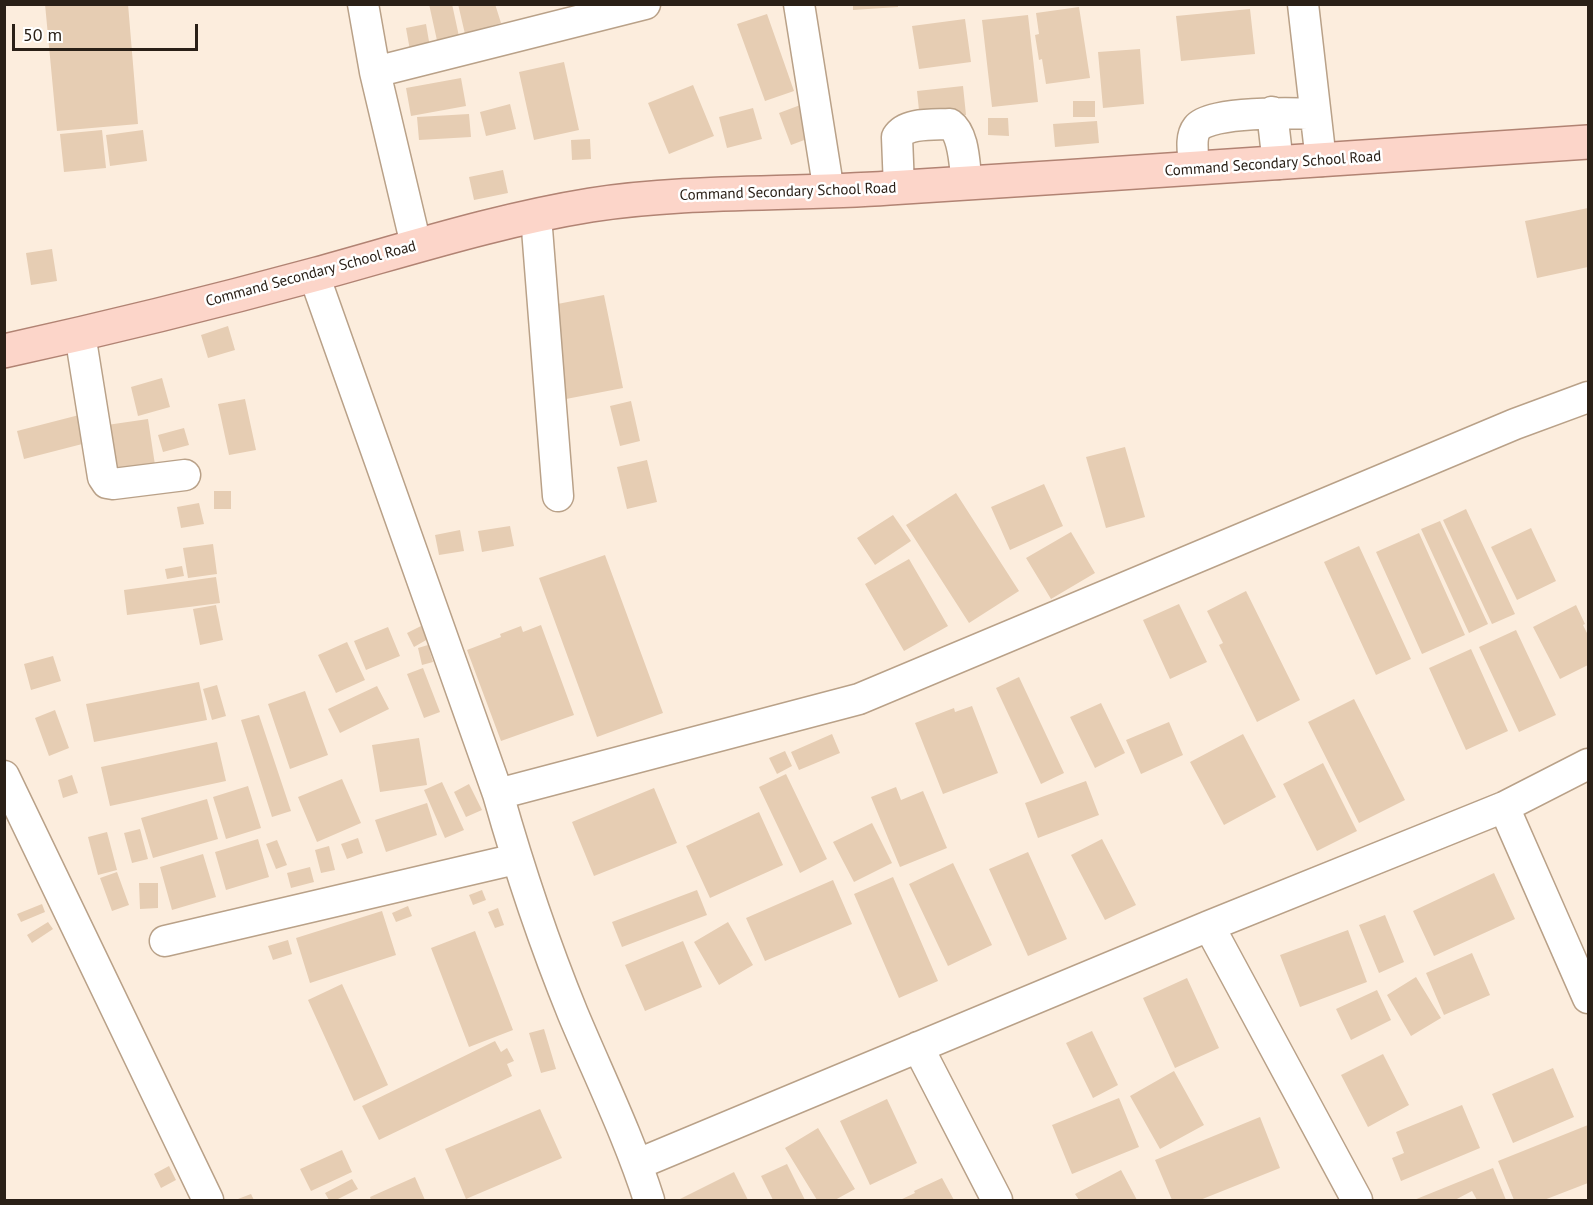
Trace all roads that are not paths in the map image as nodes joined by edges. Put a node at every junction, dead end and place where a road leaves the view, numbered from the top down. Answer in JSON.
{"nodes":[{"id":1,"x":363,"y":4,"type":"edge"},
{"id":2,"x":645,"y":4,"type":"edge"},
{"id":3,"x":799,"y":4,"type":"edge"},
{"id":4,"x":1303,"y":4,"type":"edge"},
{"id":5,"x":375,"y":72,"type":"junction"},
{"id":6,"x":1272,"y":112,"type":"junction"},
{"id":7,"x":1315,"y":114,"type":"junction"},
{"id":8,"x":1588,"y":142,"type":"edge"},
{"id":9,"x":1321,"y":161,"type":"junction"},
{"id":10,"x":1278,"y":164,"type":"junction"},
{"id":11,"x":1194,"y":169,"type":"junction"},
{"id":12,"x":967,"y":183,"type":"junction"},
{"id":13,"x":899,"y":188,"type":"junction"},
{"id":14,"x":829,"y":192,"type":"junction"},
{"id":15,"x":537,"y":216,"type":"junction"},
{"id":16,"x":416,"y":245,"type":"junction"},
{"id":17,"x":314,"y":275,"type":"junction"},
{"id":18,"x":80,"y":334,"type":"junction"},
{"id":19,"x":4,"y":351,"type":"edge"},
{"id":20,"x":1588,"y":397,"type":"edge"},
{"id":21,"x":185,"y":475,"type":"dead end"},
{"id":22,"x":558,"y":496,"type":"dead end"},
{"id":23,"x":1588,"y":764,"type":"edge"},
{"id":24,"x":4,"y":776,"type":"edge"},
{"id":25,"x":498,"y":794,"type":"junction"},
{"id":26,"x":1504,"y":807,"type":"junction"},
{"id":27,"x":516,"y":859,"type":"junction"},
{"id":28,"x":1209,"y":926,"type":"junction"},
{"id":29,"x":165,"y":941,"type":"dead end"},
{"id":30,"x":1588,"y":998,"type":"edge"},
{"id":31,"x":918,"y":1047,"type":"junction"},
{"id":32,"x":638,"y":1164,"type":"junction"},
{"id":33,"x":208,"y":1200,"type":"edge"},
{"id":34,"x":650,"y":1200,"type":"edge"},
{"id":35,"x":997,"y":1200,"type":"edge"},
{"id":36,"x":1357,"y":1200,"type":"edge"}],
"edges":[{"from":1,"to":5,"type":"street"},
{"from":2,"to":5,"type":"street"},
{"from":3,"to":14,"type":"street"},
{"from":4,"to":7,"type":"street"},
{"from":5,"to":16,"type":"street"},
{"from":6,"to":7,"type":"street"},
{"from":6,"to":10,"type":"street"},
{"from":6,"to":11,"type":"street"},
{"from":7,"to":9,"type":"street"},
{"from":8,"to":9,"type":"main road","name":"Command Secondary School Road"},
{"from":9,"to":10,"type":"main road","name":"Command Secondary School Road"},
{"from":10,"to":11,"type":"main road","name":"Command Secondary School Road"},
{"from":11,"to":12,"type":"main road","name":"Command Secondary School Road"},
{"from":12,"to":13,"type":"main road","name":"Command Secondary School Road"},
{"from":12,"to":13,"type":"street"},
{"from":13,"to":14,"type":"main road","name":"Command Secondary School Road"},
{"from":14,"to":15,"type":"main road","name":"Command Secondary School Road"},
{"from":15,"to":16,"type":"main road","name":"Command Secondary School Road"},
{"from":15,"to":22,"type":"street"},
{"from":16,"to":17,"type":"main road","name":"Command Secondary School Road"},
{"from":17,"to":18,"type":"main road","name":"Command Secondary School Road"},
{"from":17,"to":25,"type":"street"},
{"from":18,"to":19,"type":"main road","name":"Command Secondary School Road"},
{"from":18,"to":21,"type":"street"},
{"from":20,"to":25,"type":"street"},
{"from":23,"to":26,"type":"street"},
{"from":24,"to":33,"type":"street"},
{"from":25,"to":27,"type":"street"},
{"from":26,"to":28,"type":"street"},
{"from":26,"to":30,"type":"street"},
{"from":27,"to":29,"type":"street"},
{"from":27,"to":32,"type":"street"},
{"from":28,"to":31,"type":"street"},
{"from":28,"to":36,"type":"street"},
{"from":31,"to":32,"type":"street"},
{"from":31,"to":35,"type":"street"},
{"from":32,"to":34,"type":"street"}]}
